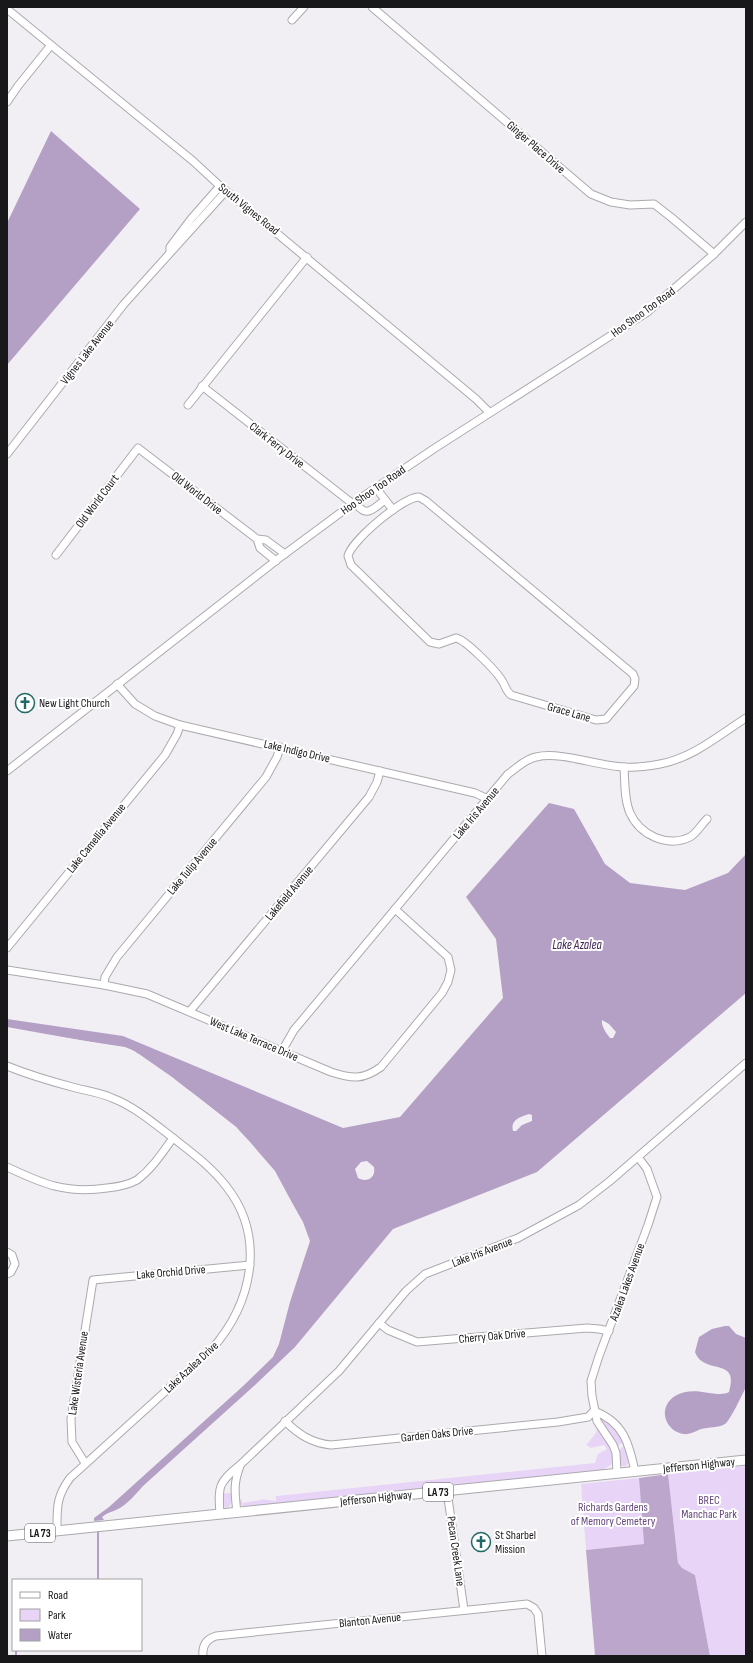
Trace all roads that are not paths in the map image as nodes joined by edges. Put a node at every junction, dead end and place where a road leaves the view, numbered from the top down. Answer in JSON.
{"nodes":[{"id":1,"x":304,"y":7,"type":"edge"},
{"id":2,"x":372,"y":7,"type":"edge"},
{"id":3,"x":7,"y":9,"type":"edge"},
{"id":4,"x":292,"y":20,"type":"dead end"},
{"id":5,"x":51,"y":45,"type":"junction"},
{"id":6,"x":7,"y":102,"type":"edge"},
{"id":7,"x":220,"y":186,"type":"junction"},
{"id":8,"x":226,"y":191,"type":"junction"},
{"id":9,"x":746,"y":222,"type":"edge"},
{"id":10,"x":170,"y":252,"type":"junction"},
{"id":11,"x":714,"y":254,"type":"junction"},
{"id":12,"x":307,"y":257,"type":"junction"},
{"id":13,"x":202,"y":386,"type":"junction"},
{"id":14,"x":188,"y":405,"type":"dead end"},
{"id":15,"x":489,"y":412,"type":"junction"},
{"id":16,"x":138,"y":448,"type":"joint"},
{"id":17,"x":7,"y":454,"type":"edge"},
{"id":18,"x":376,"y":488,"type":"junction"},
{"id":19,"x":385,"y":500,"type":"junction"},
{"id":20,"x":354,"y":503,"type":"junction"},
{"id":21,"x":393,"y":510,"type":"junction"},
{"id":22,"x":257,"y":539,"type":"junction"},
{"id":23,"x":285,"y":554,"type":"junction"},
{"id":24,"x":56,"y":555,"type":"dead end"},
{"id":25,"x":276,"y":561,"type":"junction"},
{"id":26,"x":117,"y":684,"type":"junction"},
{"id":27,"x":746,"y":718,"type":"edge"},
{"id":28,"x":180,"y":725,"type":"junction"},
{"id":29,"x":280,"y":747,"type":"junction"},
{"id":30,"x":624,"y":767,"type":"junction"},
{"id":31,"x":7,"y":771,"type":"edge"},
{"id":32,"x":380,"y":771,"type":"junction"},
{"id":33,"x":488,"y":799,"type":"junction"},
{"id":34,"x":707,"y":819,"type":"dead end"},
{"id":35,"x":396,"y":909,"type":"junction"},
{"id":36,"x":7,"y":948,"type":"edge"},
{"id":37,"x":7,"y":970,"type":"edge"},
{"id":38,"x":104,"y":985,"type":"junction"},
{"id":39,"x":190,"y":1011,"type":"junction"},
{"id":40,"x":282,"y":1051,"type":"junction"},
{"id":41,"x":746,"y":1063,"type":"edge"},
{"id":42,"x":7,"y":1066,"type":"edge"},
{"id":43,"x":173,"y":1138,"type":"junction"},
{"id":44,"x":638,"y":1157,"type":"junction"},
{"id":45,"x":7,"y":1166,"type":"edge"},
{"id":46,"x":7,"y":1252,"type":"edge"},
{"id":47,"x":250,"y":1265,"type":"junction"},
{"id":48,"x":7,"y":1274,"type":"edge"},
{"id":49,"x":92,"y":1280,"type":"joint"},
{"id":50,"x":379,"y":1323,"type":"junction"},
{"id":51,"x":609,"y":1331,"type":"junction"},
{"id":52,"x":594,"y":1411,"type":"junction"},
{"id":53,"x":285,"y":1421,"type":"junction"},
{"id":54,"x":746,"y":1460,"type":"edge"},
{"id":55,"x":86,"y":1463,"type":"junction"},
{"id":56,"x":240,"y":1465,"type":"junction"},
{"id":57,"x":635,"y":1471,"type":"junction"},
{"id":58,"x":617,"y":1473,"type":"junction"},
{"id":59,"x":447,"y":1491,"type":"junction"},
{"id":60,"x":237,"y":1512,"type":"junction"},
{"id":61,"x":220,"y":1514,"type":"junction"},
{"id":62,"x":57,"y":1531,"type":"junction"},
{"id":63,"x":7,"y":1536,"type":"edge"},
{"id":64,"x":464,"y":1610,"type":"junction"},
{"id":65,"x":203,"y":1656,"type":"edge"},
{"id":66,"x":542,"y":1656,"type":"edge"}],
"edges":[{"from":1,"to":4,"type":"street"},
{"from":2,"to":11,"type":"street","name":"Ginger Place Drive"},
{"from":3,"to":5,"type":"street","name":"South Vignes Road"},
{"from":5,"to":6,"type":"street"},
{"from":5,"to":7,"type":"street","name":"South Vignes Road"},
{"from":7,"to":8,"type":"street","name":"South Vignes Road"},
{"from":7,"to":10,"type":"street","name":"Vignes Lake Avenue"},
{"from":8,"to":10,"type":"street","name":"Vignes Lake Avenue"},
{"from":8,"to":12,"type":"street","name":"South Vignes Road"},
{"from":9,"to":11,"type":"street","name":"Hoo Shoo Too Road"},
{"from":10,"to":17,"type":"street","name":"Vignes Lake Avenue"},
{"from":11,"to":15,"type":"street","name":"Hoo Shoo Too Road"},
{"from":12,"to":13,"type":"street"},
{"from":12,"to":15,"type":"street","name":"South Vignes Road"},
{"from":13,"to":14,"type":"street"},
{"from":13,"to":20,"type":"street","name":"Clark Ferry Drive"},
{"from":15,"to":18,"type":"street","name":"Hoo Shoo Too Road"},
{"from":16,"to":22,"type":"street","name":"Old World Drive"},
{"from":16,"to":24,"type":"street","name":"Old World Court"},
{"from":18,"to":19,"type":"street"},
{"from":18,"to":20,"type":"street","name":"Hoo Shoo Too Road"},
{"from":19,"to":20,"type":"street","name":"Clark Ferry Drive"},
{"from":19,"to":21,"type":"street"},
{"from":20,"to":23,"type":"street","name":"Hoo Shoo Too Road"},
{"from":21,"to":21,"type":"street","name":"Grace Lane"},
{"from":22,"to":23,"type":"street","name":"Old World Drive"},
{"from":22,"to":25,"type":"street","name":"Old World Drive"},
{"from":23,"to":25,"type":"street","name":"Hoo Shoo Too Road"},
{"from":25,"to":26,"type":"street","name":"Hoo Shoo Too Road"},
{"from":26,"to":28,"type":"street","name":"Lake Indigo Drive"},
{"from":26,"to":31,"type":"street","name":"Hoo Shoo Too Road"},
{"from":27,"to":30,"type":"street","name":"Lake Iris Avenue"},
{"from":28,"to":29,"type":"street","name":"Lake Indigo Drive"},
{"from":28,"to":36,"type":"street","name":"Lake Camellia Avenue"},
{"from":29,"to":32,"type":"street","name":"Lake Indigo Drive"},
{"from":29,"to":38,"type":"street","name":"Lake Tulip Avenue"},
{"from":30,"to":33,"type":"street","name":"Lake Iris Avenue"},
{"from":30,"to":34,"type":"street"},
{"from":32,"to":33,"type":"street","name":"Lake Indigo Drive"},
{"from":32,"to":39,"type":"street","name":"Lakefield Avenue"},
{"from":33,"to":35,"type":"street","name":"Lake Iris Avenue"},
{"from":35,"to":40,"type":"street","name":"Lake Iris Avenue"},
{"from":35,"to":40,"type":"street","name":"West Lake Terrace Drive"},
{"from":37,"to":38,"type":"street","name":"West Lake Terrace Drive"},
{"from":38,"to":39,"type":"street","name":"West Lake Terrace Drive"},
{"from":39,"to":40,"type":"street","name":"West Lake Terrace Drive"},
{"from":41,"to":44,"type":"street","name":"Lake Iris Avenue"},
{"from":42,"to":43,"type":"street","name":"Lake Azalea Drive"},
{"from":43,"to":45,"type":"street"},
{"from":43,"to":47,"type":"street","name":"Lake Azalea Drive"},
{"from":44,"to":50,"type":"street","name":"Lake Iris Avenue"},
{"from":44,"to":51,"type":"street","name":"Azalea Lakes Avenue"},
{"from":46,"to":48,"type":"street"},
{"from":47,"to":49,"type":"street","name":"Lake Orchid Drive"},
{"from":47,"to":55,"type":"street","name":"Lake Azalea Drive"},
{"from":49,"to":55,"type":"street","name":"Lake Wisteria Avenue"},
{"from":50,"to":51,"type":"street","name":"Cherry Oak Drive"},
{"from":50,"to":53,"type":"street","name":"Lake Iris Avenue"},
{"from":51,"to":52,"type":"street","name":"Azalea Lakes Avenue"},
{"from":52,"to":53,"type":"street","name":"Garden Oaks Drive"},
{"from":52,"to":57,"type":"street"},
{"from":52,"to":58,"type":"street","name":"Azalea Lakes Avenue"},
{"from":53,"to":56,"type":"street","name":"Lake Iris Avenue"},
{"from":54,"to":57,"type":"main road","name":"Jefferson Highway","number":"LA 73"},
{"from":55,"to":62,"type":"street","name":"Lake Azalea Drive"},
{"from":56,"to":60,"type":"street","name":"Lake Iris Avenue"},
{"from":56,"to":61,"type":"street","name":"Lake Iris Avenue"},
{"from":57,"to":58,"type":"main road","name":"Jefferson Highway","number":"LA 73"},
{"from":58,"to":59,"type":"main road","name":"Jefferson Highway","number":"LA 73"},
{"from":59,"to":60,"type":"main road","name":"Jefferson Highway","number":"LA 73"},
{"from":59,"to":64,"type":"street","name":"Pecan Creek Lane"},
{"from":60,"to":61,"type":"main road","name":"Jefferson Highway","number":"LA 73"},
{"from":61,"to":62,"type":"main road","name":"Jefferson Highway","number":"LA 73"},
{"from":62,"to":63,"type":"main road","name":"Jefferson Highway","number":"LA 73"},
{"from":64,"to":65,"type":"street","name":"Blanton Avenue"},
{"from":64,"to":66,"type":"street","name":"Blanton Avenue"}]}
